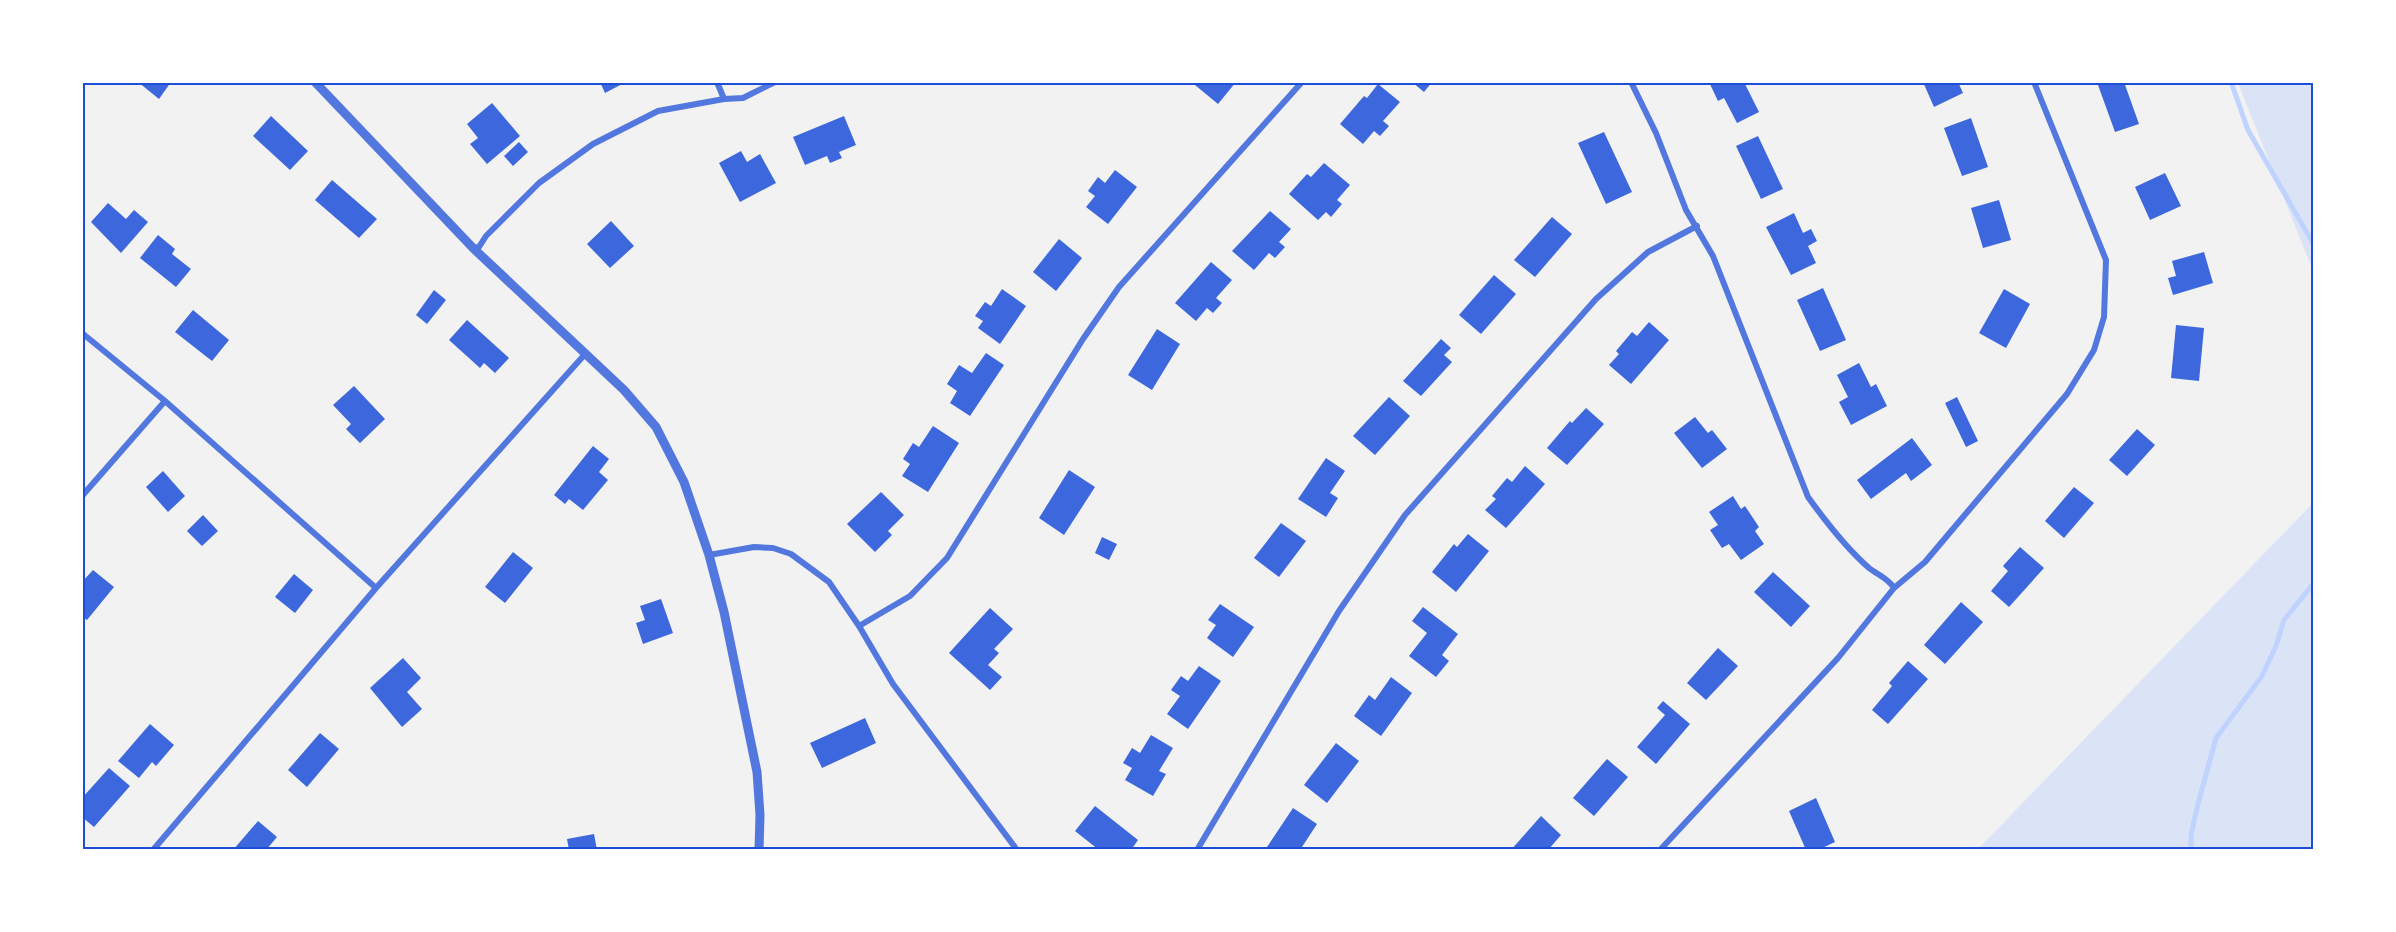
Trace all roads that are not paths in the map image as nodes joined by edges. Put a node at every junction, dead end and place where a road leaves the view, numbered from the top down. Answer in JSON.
{"nodes":[{"id":1,"x":315,"y":82,"type":"edge"},
{"id":2,"x":717,"y":82,"type":"edge"},
{"id":3,"x":775,"y":82,"type":"edge"},
{"id":4,"x":1302,"y":82,"type":"edge"},
{"id":5,"x":1631,"y":82,"type":"edge"},
{"id":6,"x":2034,"y":82,"type":"edge"},
{"id":7,"x":724,"y":99,"type":"junction"},
{"id":8,"x":1697,"y":226,"type":"junction"},
{"id":9,"x":473,"y":248,"type":"junction"},
{"id":10,"x":82,"y":333,"type":"edge"},
{"id":11,"x":586,"y":353,"type":"junction"},
{"id":12,"x":165,"y":401,"type":"junction"},
{"id":13,"x":82,"y":496,"type":"edge"},
{"id":14,"x":709,"y":555,"type":"junction"},
{"id":15,"x":376,"y":588,"type":"junction"},
{"id":16,"x":1894,"y":588,"type":"junction"},
{"id":17,"x":859,"y":627,"type":"junction"},
{"id":18,"x":153,"y":849,"type":"edge"},
{"id":19,"x":759,"y":849,"type":"edge"},
{"id":20,"x":1017,"y":849,"type":"edge"},
{"id":21,"x":1197,"y":849,"type":"edge"},
{"id":22,"x":1660,"y":849,"type":"edge"}],
"edges":[{"from":1,"to":9,"type":"street"},
{"from":2,"to":7,"type":"street"},
{"from":3,"to":7,"type":"street"},
{"from":4,"to":17,"type":"street"},
{"from":5,"to":8,"type":"street"},
{"from":6,"to":16,"type":"street"},
{"from":7,"to":9,"type":"street"},
{"from":8,"to":16,"type":"street"},
{"from":8,"to":21,"type":"street"},
{"from":9,"to":11,"type":"street"},
{"from":10,"to":12,"type":"street"},
{"from":11,"to":14,"type":"street"},
{"from":11,"to":15,"type":"street"},
{"from":12,"to":13,"type":"street"},
{"from":12,"to":15,"type":"street"},
{"from":14,"to":17,"type":"street"},
{"from":14,"to":19,"type":"street"},
{"from":15,"to":18,"type":"street"},
{"from":16,"to":22,"type":"street"},
{"from":17,"to":20,"type":"street"}]}
